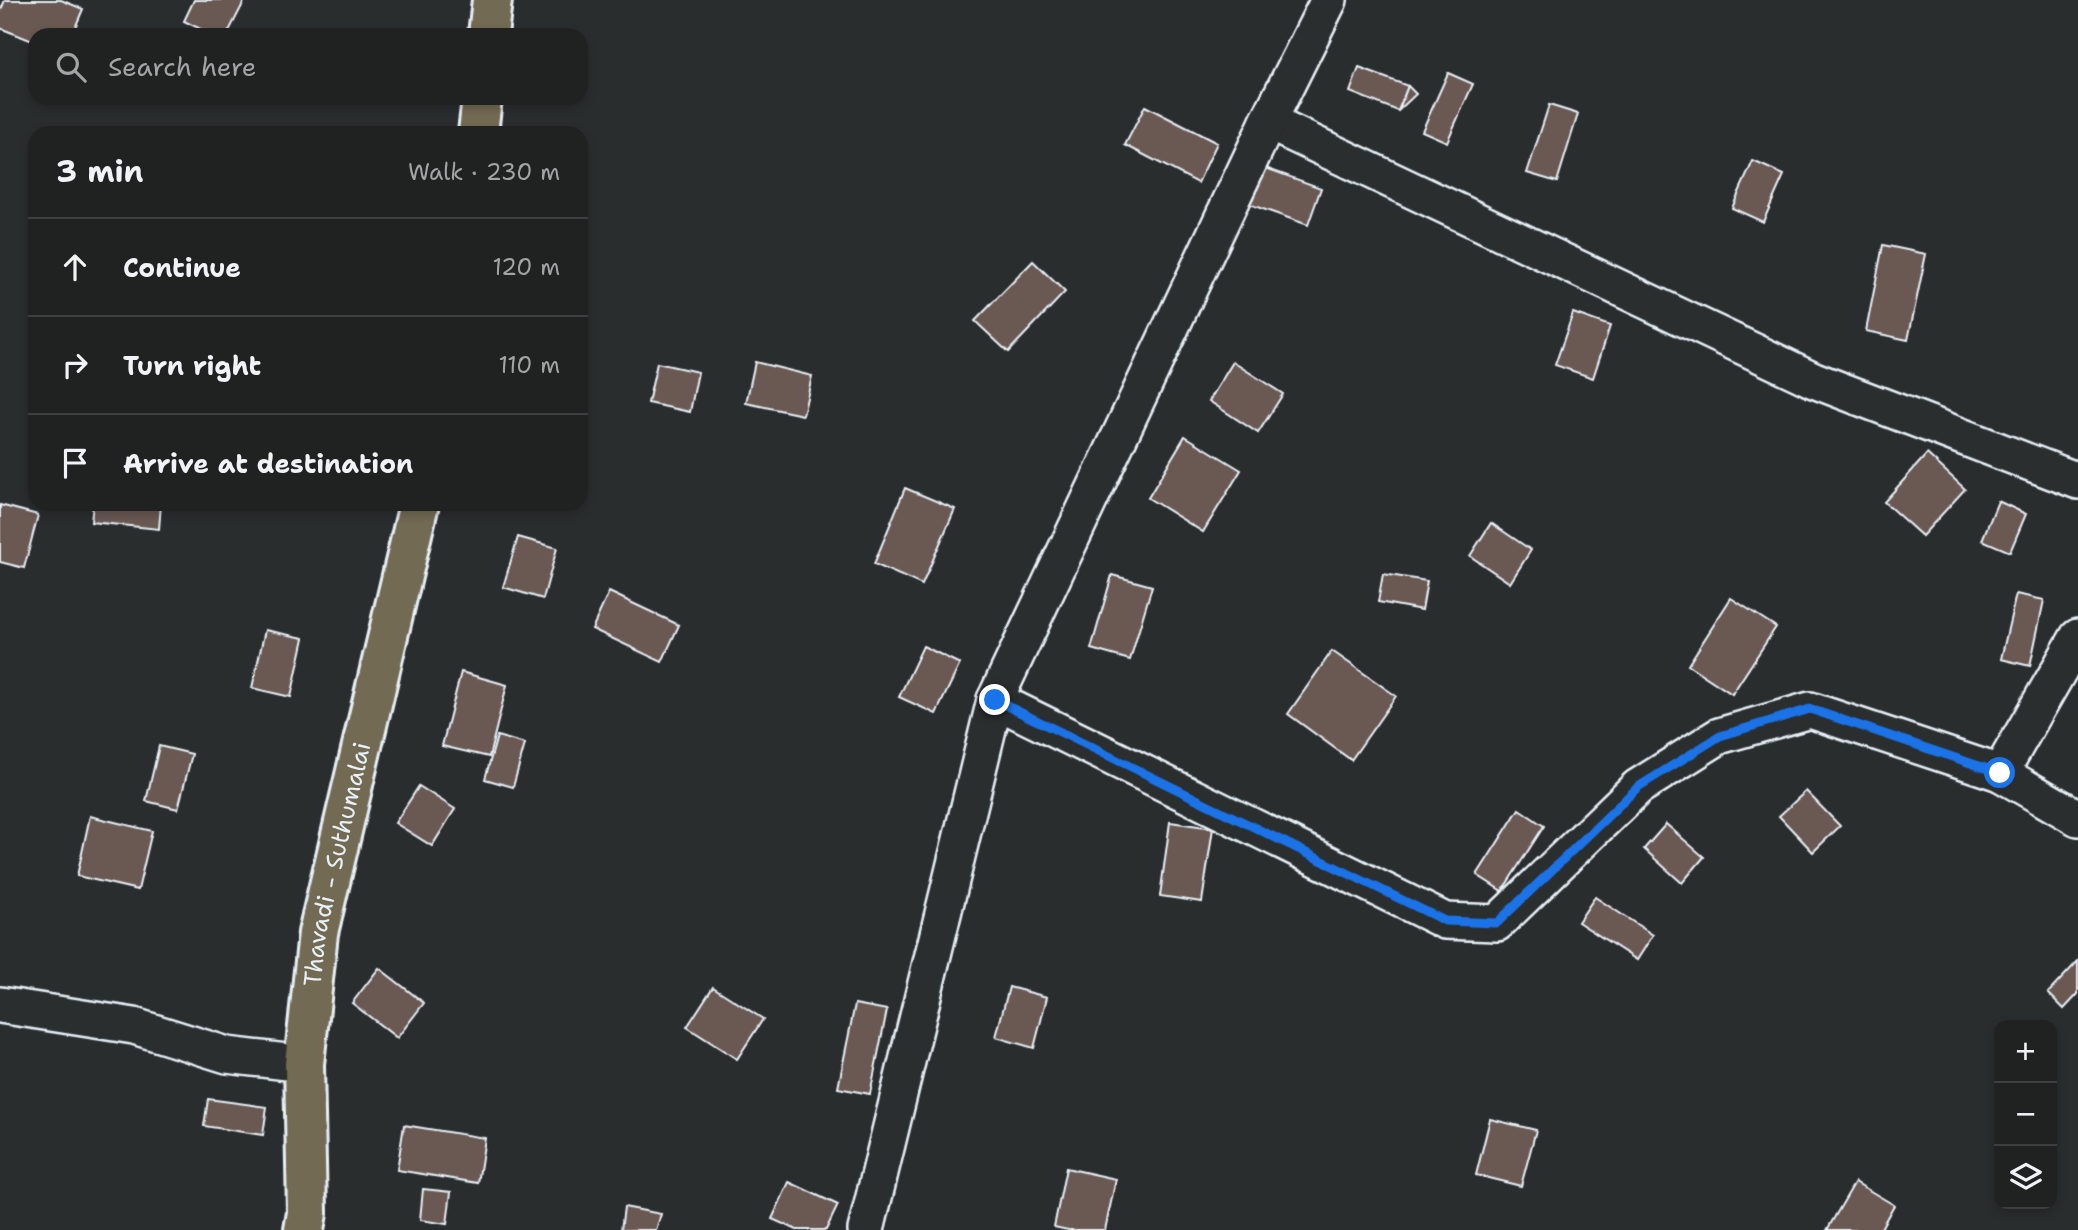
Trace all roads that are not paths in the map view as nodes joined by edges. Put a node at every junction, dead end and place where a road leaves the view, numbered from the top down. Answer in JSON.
{"nodes":[{"id":1,"x":492,"y":0,"type":"edge"},
{"id":2,"x":1329,"y":0,"type":"edge"},
{"id":3,"x":489,"y":28,"type":"edge"},
{"id":4,"x":481,"y":105,"type":"edge"},
{"id":5,"x":1268,"y":122,"type":"junction"},
{"id":6,"x":479,"y":126,"type":"edge"},
{"id":7,"x":2078,"y":481,"type":"edge"},
{"id":8,"x":417,"y":511,"type":"edge"},
{"id":9,"x":2078,"y":637,"type":"edge"},
{"id":10,"x":995,"y":700,"type":"junction"},
{"id":11,"x":2000,"y":773,"type":"junction"},
{"id":12,"x":2078,"y":818,"type":"edge"},
{"id":13,"x":0,"y":1004,"type":"edge"},
{"id":14,"x":304,"y":1064,"type":"junction"},
{"id":15,"x":304,"y":1230,"type":"edge"},
{"id":16,"x":866,"y":1230,"type":"edge"}],
"edges":[{"from":1,"to":3,"type":"main road"},
{"from":2,"to":5,"type":"street"},
{"from":4,"to":6,"type":"main road"},
{"from":5,"to":7,"type":"street"},
{"from":5,"to":10,"type":"street"},
{"from":8,"to":14,"type":"main road","name":"Thavadi - Suthumalai"},
{"from":9,"to":11,"type":"street"},
{"from":10,"to":11,"type":"street"},
{"from":10,"to":16,"type":"street"},
{"from":11,"to":12,"type":"street"},
{"from":13,"to":14,"type":"street"},
{"from":14,"to":15,"type":"main road","name":"Thavadi - Suthumalai"}]}
